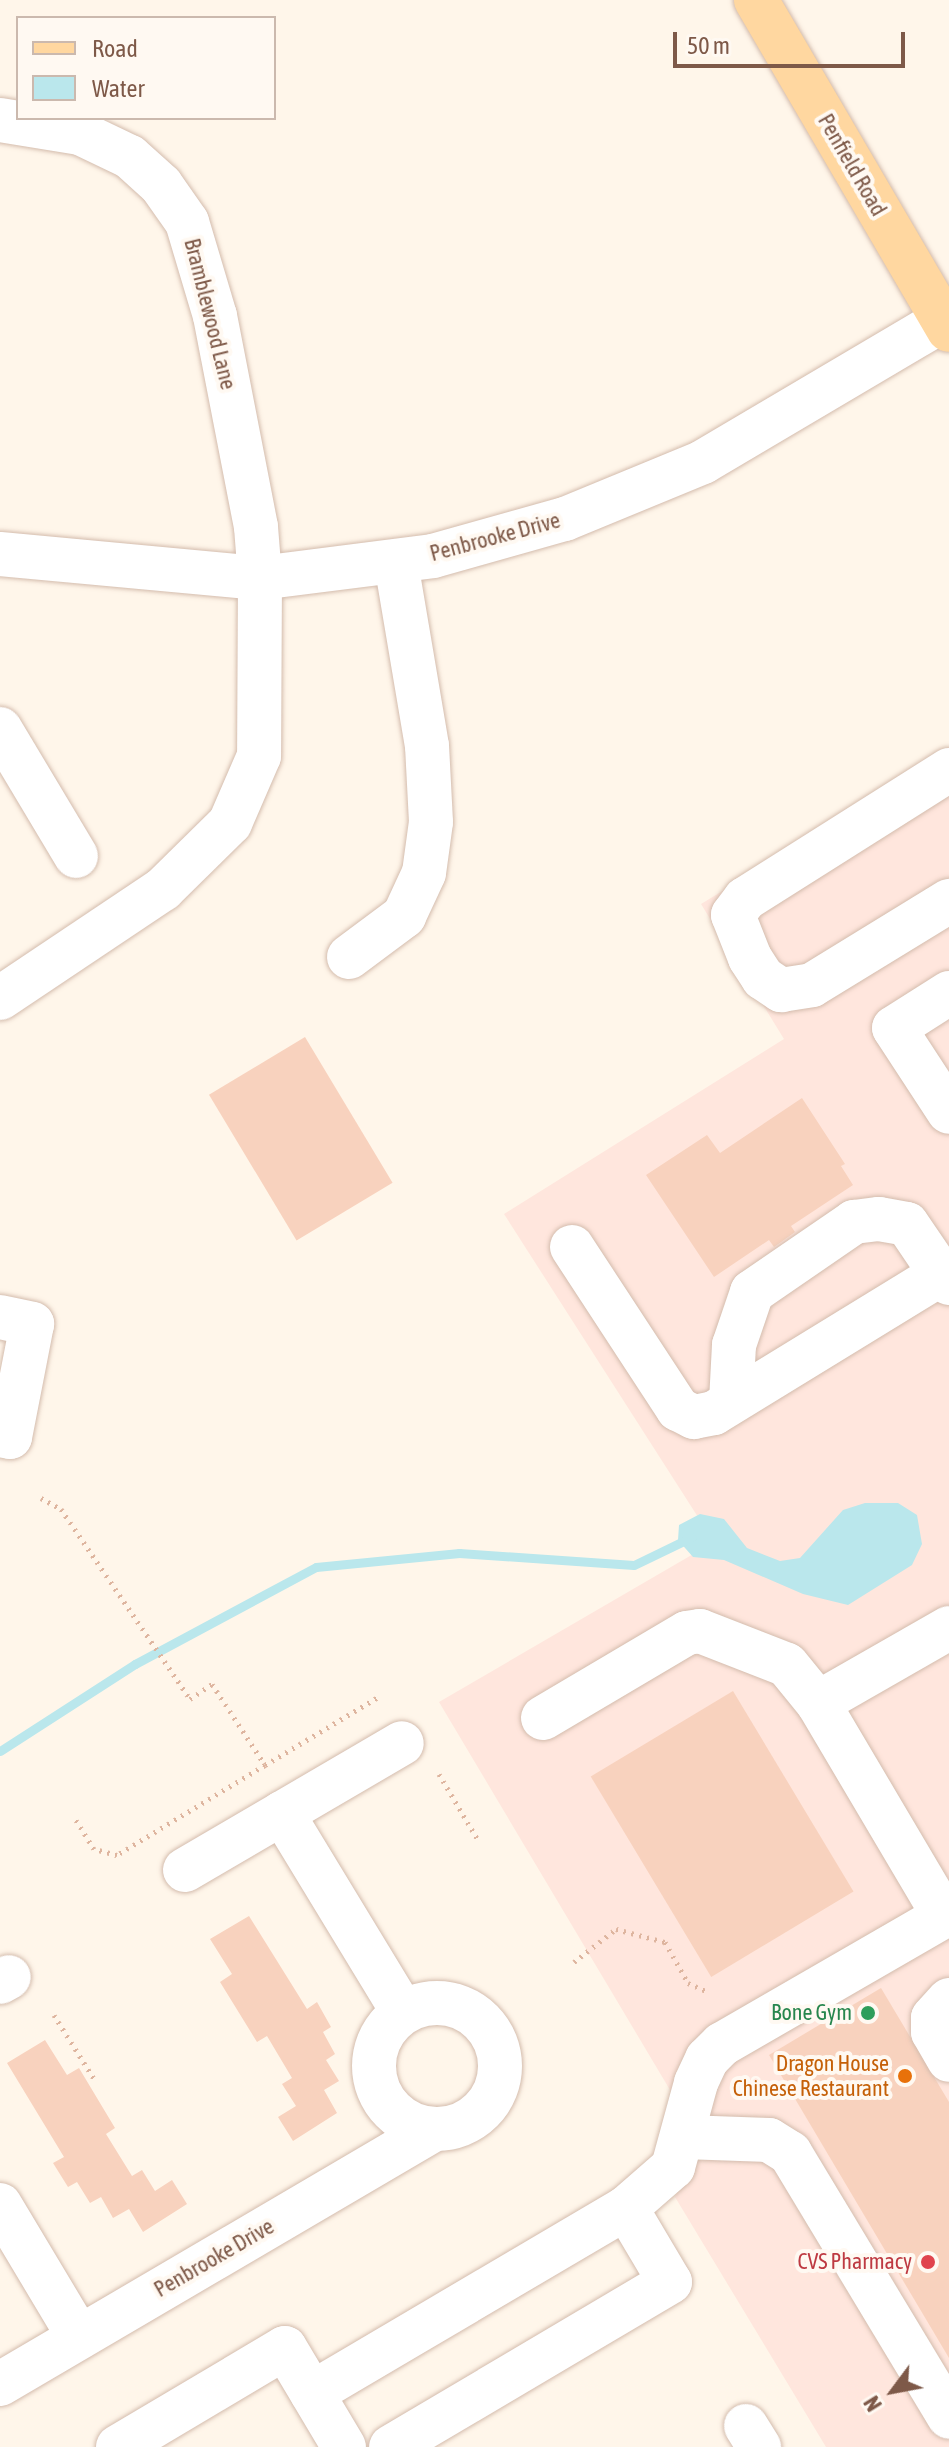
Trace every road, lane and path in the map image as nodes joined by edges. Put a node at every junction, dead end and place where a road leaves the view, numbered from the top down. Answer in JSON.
{"nodes":[{"id":1,"x":756,"y":0,"type":"edge"},
{"id":2,"x":0,"y":120,"type":"edge"},
{"id":3,"x":946,"y":325,"type":"edge"},
{"id":4,"x":0,"y":554,"type":"edge"},
{"id":5,"x":396,"y":562,"type":"junction"},
{"id":6,"x":260,"y":578,"type":"junction"},
{"id":7,"x":0,"y":729,"type":"edge"},
{"id":8,"x":949,"y":770,"type":"edge"},
{"id":9,"x":76,"y":856,"type":"dead end"},
{"id":10,"x":949,"y":901,"type":"edge"},
{"id":11,"x":349,"y":957,"type":"dead end"},
{"id":12,"x":949,"y":993,"type":"edge"},
{"id":13,"x":0,"y":998,"type":"edge"},
{"id":14,"x":949,"y":1112,"type":"edge"},
{"id":15,"x":572,"y":1247,"type":"dead end"},
{"id":16,"x":945,"y":1278,"type":"edge"},
{"id":17,"x":0,"y":1317,"type":"edge"},
{"id":18,"x":731,"y":1402,"type":"junction"},
{"id":19,"x":0,"y":1435,"type":"edge"},
{"id":20,"x":41,"y":1498,"type":"dead end"},
{"id":21,"x":949,"y":1628,"type":"edge"},
{"id":22,"x":378,"y":1697,"type":"dead end"},
{"id":23,"x":818,"y":1703,"type":"junction"},
{"id":24,"x":543,"y":1718,"type":"dead end"},
{"id":25,"x":402,"y":1743,"type":"dead end"},
{"id":26,"x":265,"y":1765,"type":"junction"},
{"id":27,"x":439,"y":1774,"type":"dead end"},
{"id":28,"x":282,"y":1813,"type":"junction"},
{"id":29,"x":74,"y":1817,"type":"dead end"},
{"id":30,"x":478,"y":1840,"type":"dead end"},
{"id":31,"x":185,"y":1870,"type":"dead end"},
{"id":32,"x":947,"y":1917,"type":"edge"},
{"id":33,"x":574,"y":1962,"type":"dead end"},
{"id":34,"x":708,"y":1992,"type":"dead end"},
{"id":35,"x":949,"y":2000,"type":"edge"},
{"id":36,"x":403,"y":2012,"type":"junction"},
{"id":37,"x":54,"y":2015,"type":"dead end"},
{"id":38,"x":949,"y":2060,"type":"edge"},
{"id":39,"x":96,"y":2082,"type":"dead end"},
{"id":40,"x":429,"y":2132,"type":"junction"},
{"id":41,"x":684,"y":2137,"type":"junction"},
{"id":42,"x":0,"y":2205,"type":"edge"},
{"id":43,"x":626,"y":2208,"type":"junction"},
{"id":44,"x":79,"y":2337,"type":"junction"},
{"id":45,"x":0,"y":2384,"type":"edge"},
{"id":46,"x":312,"y":2393,"type":"junction"},
{"id":47,"x":949,"y":2417,"type":"edge"},
{"id":48,"x":118,"y":2447,"type":"edge"},
{"id":49,"x":344,"y":2447,"type":"edge"},
{"id":50,"x":391,"y":2447,"type":"edge"}],
"edges":[{"from":1,"to":3,"type":"main road","name":"Penfield Road"},
{"from":2,"to":6,"type":"street","name":"Bramblewood Lane"},
{"from":3,"to":5,"type":"street","name":"Penbrooke Drive"},
{"from":4,"to":6,"type":"street","name":"Penbrooke Drive"},
{"from":5,"to":6,"type":"street","name":"Penbrooke Drive"},
{"from":5,"to":11,"type":"street"},
{"from":6,"to":13,"type":"street","name":"Bramblewood Lane"},
{"from":7,"to":9,"type":"street"},
{"from":8,"to":10,"type":"street"},
{"from":12,"to":14,"type":"street"},
{"from":15,"to":18,"type":"street"},
{"from":16,"to":18,"type":"street"},
{"from":16,"to":18,"type":"street"},
{"from":17,"to":19,"type":"street"},
{"from":20,"to":26,"type":"path"},
{"from":21,"to":23,"type":"street"},
{"from":22,"to":26,"type":"path"},
{"from":23,"to":24,"type":"street"},
{"from":23,"to":32,"type":"street"},
{"from":25,"to":28,"type":"street"},
{"from":26,"to":29,"type":"path"},
{"from":27,"to":30,"type":"path"},
{"from":28,"to":31,"type":"street"},
{"from":28,"to":36,"type":"street"},
{"from":32,"to":41,"type":"street"},
{"from":33,"to":34,"type":"path"},
{"from":35,"to":38,"type":"street"},
{"from":36,"to":40,"type":"street"},
{"from":36,"to":40,"type":"street","name":"Penbrooke Drive"},
{"from":37,"to":39,"type":"path"},
{"from":40,"to":44,"type":"street","name":"Penbrooke Drive"},
{"from":41,"to":43,"type":"street"},
{"from":41,"to":47,"type":"street"},
{"from":42,"to":44,"type":"street"},
{"from":43,"to":46,"type":"street"},
{"from":43,"to":50,"type":"street"},
{"from":44,"to":45,"type":"street","name":"Penbrooke Drive"},
{"from":46,"to":48,"type":"street"},
{"from":46,"to":49,"type":"street"}]}
